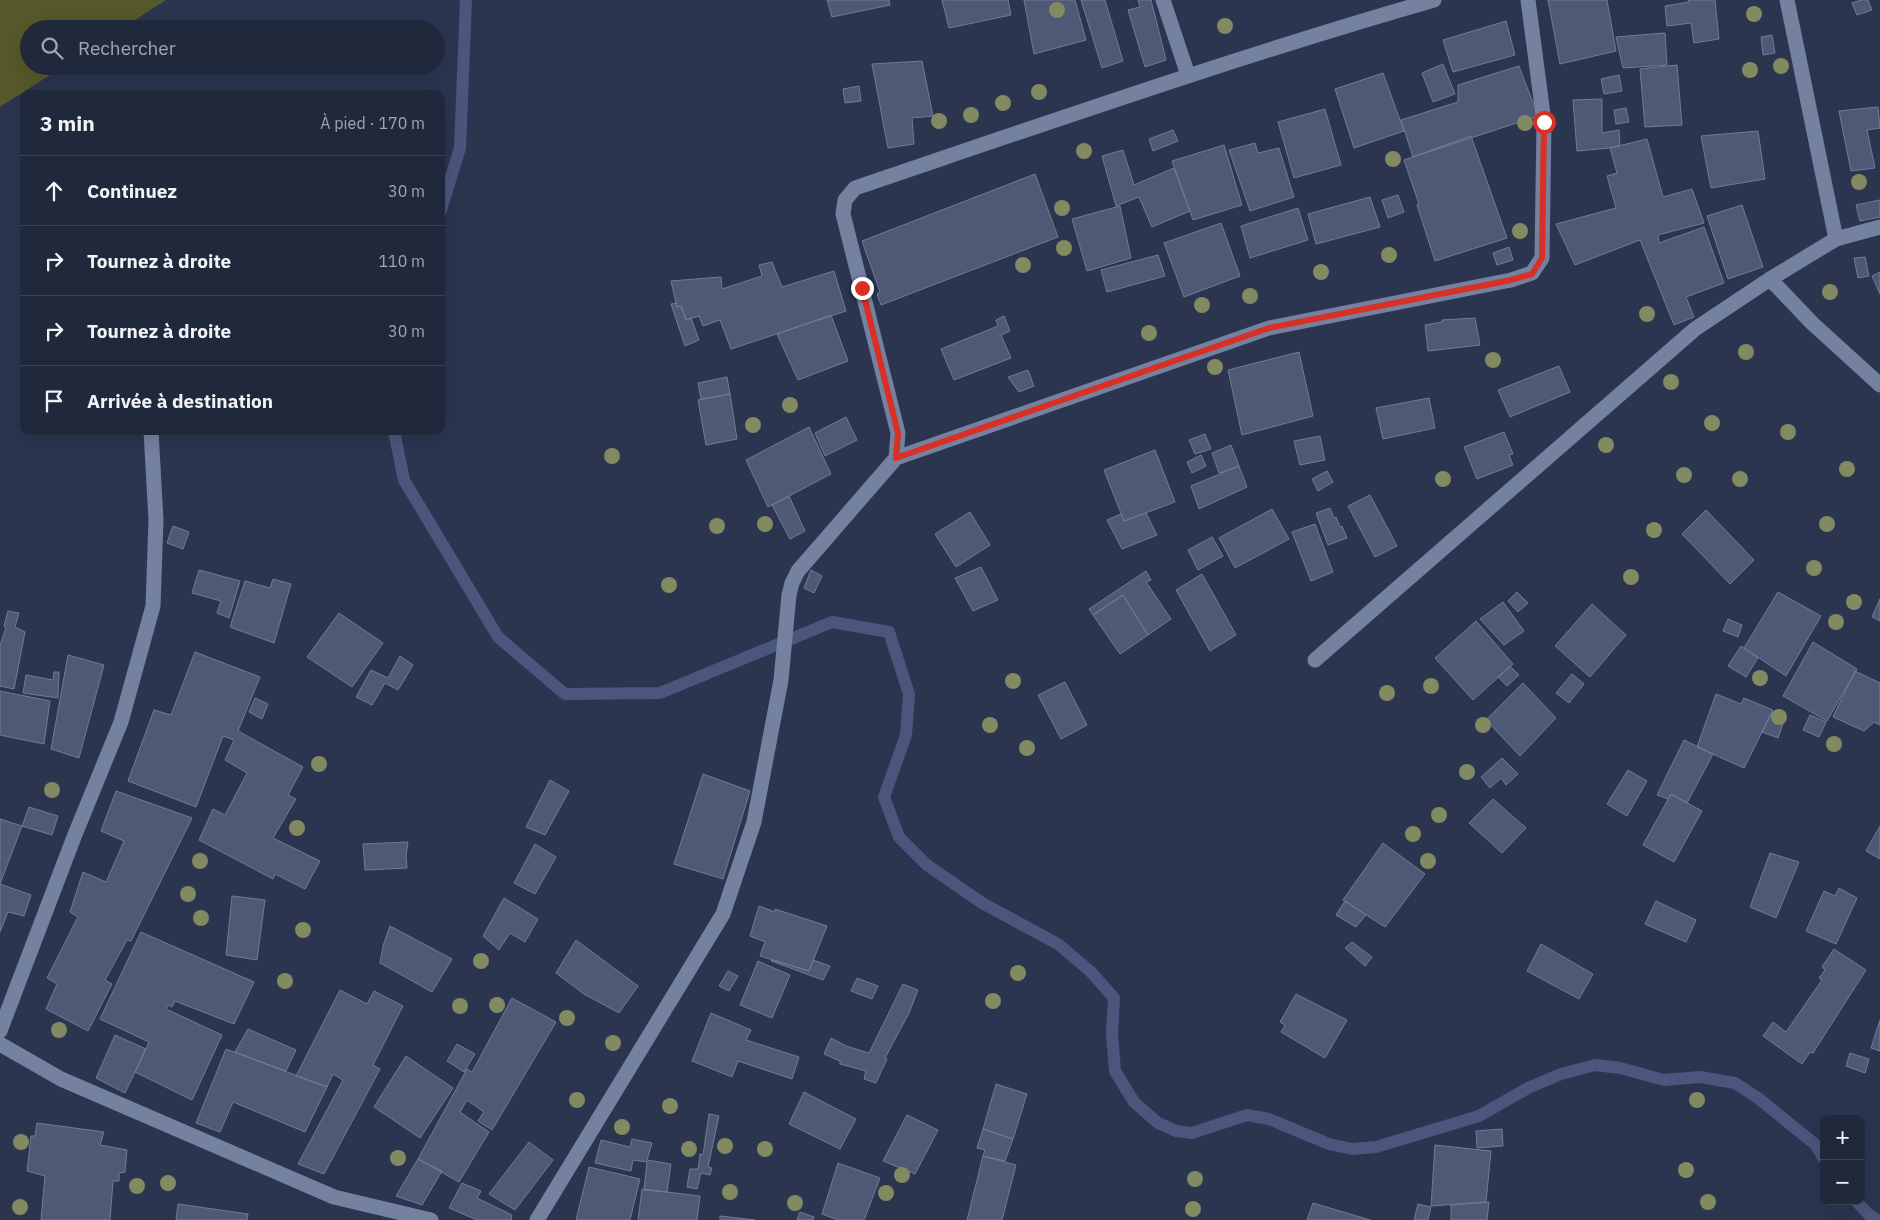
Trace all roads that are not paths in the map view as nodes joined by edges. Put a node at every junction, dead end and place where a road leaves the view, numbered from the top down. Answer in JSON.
{"nodes":[{"id":1,"x":1163,"y":0,"type":"edge"},
{"id":2,"x":1434,"y":0,"type":"edge"},
{"id":3,"x":1528,"y":0,"type":"edge"},
{"id":4,"x":1787,"y":0,"type":"edge"},
{"id":5,"x":1188,"y":76,"type":"junction"},
{"id":6,"x":1880,"y":227,"type":"edge"},
{"id":7,"x":1836,"y":239,"type":"junction"},
{"id":8,"x":1770,"y":279,"type":"junction"},
{"id":9,"x":1880,"y":385,"type":"edge"},
{"id":10,"x":151,"y":435,"type":"edge"},
{"id":11,"x":896,"y":458,"type":"junction"},
{"id":12,"x":1315,"y":660,"type":"dead end"},
{"id":13,"x":0,"y":1031,"type":"edge"},
{"id":14,"x":0,"y":1044,"type":"edge"},
{"id":15,"x":431,"y":1220,"type":"edge"},
{"id":16,"x":536,"y":1220,"type":"edge"}],
"edges":[{"from":1,"to":5,"type":"street"},
{"from":2,"to":5,"type":"street"},
{"from":3,"to":11,"type":"street"},
{"from":4,"to":7,"type":"street"},
{"from":5,"to":11,"type":"street"},
{"from":6,"to":7,"type":"street"},
{"from":7,"to":8,"type":"street"},
{"from":8,"to":9,"type":"street"},
{"from":8,"to":12,"type":"street"},
{"from":10,"to":13,"type":"street"},
{"from":11,"to":16,"type":"street"},
{"from":14,"to":15,"type":"street"}]}
